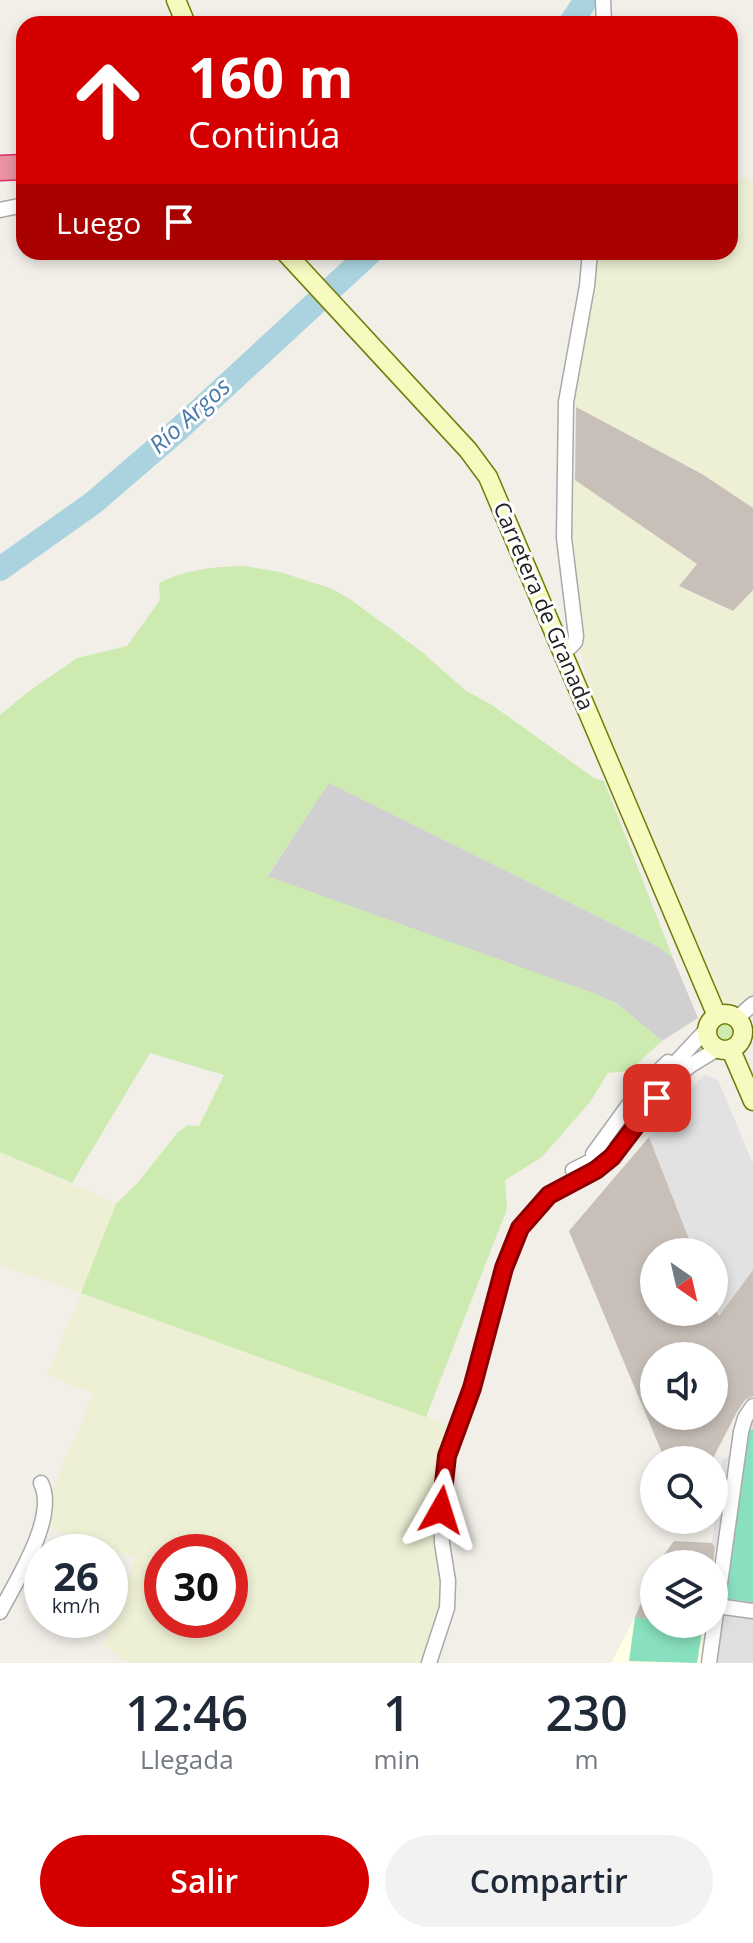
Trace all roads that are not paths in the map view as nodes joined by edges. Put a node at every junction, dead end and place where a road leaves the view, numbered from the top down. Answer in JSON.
{"nodes":[{"id":1,"x":292,"y":260,"type":"edge"},
{"id":2,"x":589,"y":260,"type":"edge"},
{"id":3,"x":564,"y":653,"type":"junction"},
{"id":4,"x":753,"y":1004,"type":"edge"},
{"id":5,"x":737,"y":1018,"type":"junction"},
{"id":6,"x":712,"y":1022,"type":"junction"},
{"id":7,"x":688,"y":1050,"type":"junction"},
{"id":8,"x":726,"y":1050,"type":"junction"},
{"id":9,"x":753,"y":1101,"type":"edge"},
{"id":10,"x":649,"y":1108,"type":"junction"},
{"id":11,"x":637,"y":1125,"type":"junction"},
{"id":12,"x":573,"y":1170,"type":"junction"},
{"id":13,"x":549,"y":1195,"type":"junction"},
{"id":14,"x":753,"y":1406,"type":"edge"},
{"id":15,"x":41,"y":1483,"type":"dead end"},
{"id":16,"x":725,"y":1550,"type":"edge"},
{"id":17,"x":2,"y":1602,"type":"edge"},
{"id":18,"x":728,"y":1608,"type":"edge"},
{"id":19,"x":753,"y":1611,"type":"edge"},
{"id":20,"x":713,"y":1638,"type":"edge"},
{"id":21,"x":429,"y":1663,"type":"edge"},
{"id":22,"x":709,"y":1663,"type":"edge"}],
"edges":[{"from":1,"to":3,"type":"main road","name":"Carretera de Granada"},
{"from":2,"to":3,"type":"street"},
{"from":3,"to":6,"type":"main road","name":"Carretera de Granada"},
{"from":4,"to":5,"type":"street"},
{"from":5,"to":6,"type":"main road"},
{"from":5,"to":8,"type":"main road"},
{"from":6,"to":7,"type":"street"},
{"from":6,"to":8,"type":"main road","name":"Carretera de Granada"},
{"from":7,"to":10,"type":"street"},
{"from":7,"to":12,"type":"street"},
{"from":8,"to":9,"type":"main road","name":"Carretera de Granada"},
{"from":8,"to":10,"type":"street"},
{"from":10,"to":11,"type":"street"},
{"from":11,"to":12,"type":"street"},
{"from":11,"to":13,"type":"street"},
{"from":12,"to":13,"type":"street"},
{"from":13,"to":21,"type":"street"},
{"from":14,"to":16,"type":"street"},
{"from":15,"to":17,"type":"street"},
{"from":18,"to":19,"type":"street"},
{"from":20,"to":22,"type":"street"}]}
